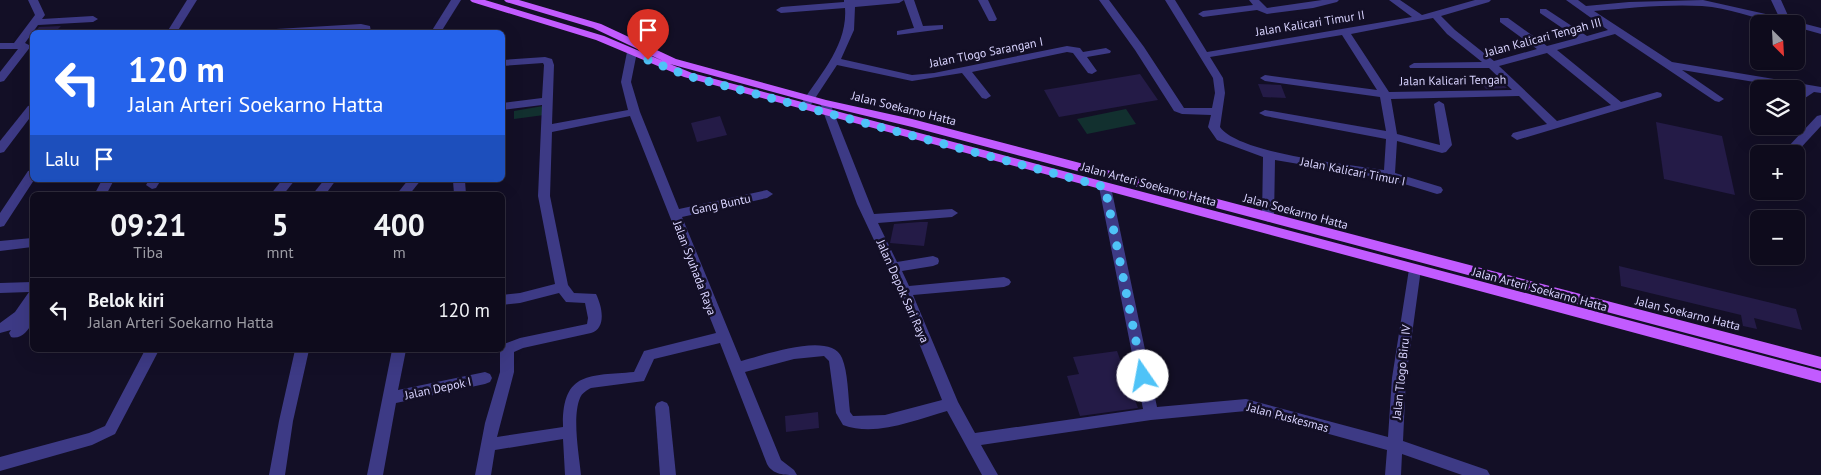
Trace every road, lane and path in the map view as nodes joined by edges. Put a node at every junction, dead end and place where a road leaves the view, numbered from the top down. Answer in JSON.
{"nodes":[{"id":1,"x":33,"y":0,"type":"edge"},
{"id":2,"x":192,"y":0,"type":"edge"},
{"id":3,"x":456,"y":0,"type":"edge"},
{"id":4,"x":475,"y":0,"type":"edge"},
{"id":5,"x":899,"y":0,"type":"edge"},
{"id":6,"x":909,"y":0,"type":"edge"},
{"id":7,"x":983,"y":0,"type":"edge"},
{"id":8,"x":1107,"y":0,"type":"edge"},
{"id":9,"x":1170,"y":0,"type":"edge"},
{"id":10,"x":1334,"y":0,"type":"edge"},
{"id":11,"x":1394,"y":0,"type":"edge"},
{"id":12,"x":1486,"y":0,"type":"edge"},
{"id":13,"x":1571,"y":0,"type":"edge"},
{"id":14,"x":1739,"y":0,"type":"edge"},
{"id":15,"x":1776,"y":0,"type":"edge"},
{"id":16,"x":506,"y":2,"type":"edge"},
{"id":17,"x":849,"y":2,"type":"edge"},
{"id":18,"x":1626,"y":2,"type":"edge"},
{"id":19,"x":1257,"y":4,"type":"edge"},
{"id":20,"x":1585,"y":9,"type":"junction"},
{"id":21,"x":781,"y":10,"type":"dead end"},
{"id":22,"x":1544,"y":11,"type":"dead end"},
{"id":23,"x":1746,"y":12,"type":"junction"},
{"id":24,"x":1203,"y":14,"type":"dead end"},
{"id":25,"x":1434,"y":15,"type":"junction"},
{"id":26,"x":1759,"y":15,"type":"edge"},
{"id":27,"x":1787,"y":15,"type":"edge"},
{"id":28,"x":93,"y":19,"type":"dead end"},
{"id":29,"x":992,"y":19,"type":"dead end"},
{"id":30,"x":1420,"y":19,"type":"junction"},
{"id":31,"x":1504,"y":20,"type":"dead end"},
{"id":32,"x":35,"y":22,"type":"junction"},
{"id":33,"x":1805,"y":26,"type":"edge"},
{"id":34,"x":939,"y":27,"type":"dead end"},
{"id":35,"x":919,"y":29,"type":"junction"},
{"id":36,"x":32,"y":30,"type":"edge"},
{"id":37,"x":173,"y":30,"type":"edge"},
{"id":38,"x":304,"y":30,"type":"edge"},
{"id":39,"x":366,"y":30,"type":"edge"},
{"id":40,"x":437,"y":30,"type":"edge"},
{"id":41,"x":1618,"y":30,"type":"junction"},
{"id":42,"x":1344,"y":31,"type":"junction"},
{"id":43,"x":1821,"y":31,"type":"edge"},
{"id":44,"x":901,"y":34,"type":"dead end"},
{"id":45,"x":1585,"y":39,"type":"junction"},
{"id":46,"x":0,"y":46,"type":"edge"},
{"id":47,"x":26,"y":46,"type":"edge"},
{"id":48,"x":1547,"y":50,"type":"junction"},
{"id":49,"x":1106,"y":51,"type":"dead end"},
{"id":50,"x":632,"y":52,"type":"junction"},
{"id":51,"x":1081,"y":55,"type":"junction"},
{"id":52,"x":1205,"y":55,"type":"junction"},
{"id":53,"x":835,"y":61,"type":"junction"},
{"id":54,"x":505,"y":63,"type":"edge"},
{"id":55,"x":1669,"y":64,"type":"junction"},
{"id":56,"x":1492,"y":65,"type":"junction"},
{"id":57,"x":1414,"y":66,"type":"dead end"},
{"id":58,"x":965,"y":70,"type":"junction"},
{"id":59,"x":1092,"y":71,"type":"dead end"},
{"id":60,"x":1265,"y":78,"type":"dead end"},
{"id":61,"x":0,"y":79,"type":"edge"},
{"id":62,"x":1816,"y":89,"type":"edge"},
{"id":63,"x":1520,"y":93,"type":"junction"},
{"id":64,"x":1386,"y":94,"type":"junction"},
{"id":65,"x":1657,"y":95,"type":"dead end"},
{"id":66,"x":986,"y":96,"type":"dead end"},
{"id":67,"x":1805,"y":96,"type":"edge"},
{"id":68,"x":1718,"y":99,"type":"dead end"},
{"id":69,"x":548,"y":101,"type":"junction"},
{"id":70,"x":807,"y":102,"type":"junction"},
{"id":71,"x":1439,"y":104,"type":"dead end"},
{"id":72,"x":1619,"y":106,"type":"junction"},
{"id":73,"x":505,"y":107,"type":"edge"},
{"id":74,"x":827,"y":109,"type":"junction"},
{"id":75,"x":30,"y":111,"type":"edge"},
{"id":76,"x":634,"y":112,"type":"junction"},
{"id":77,"x":1217,"y":112,"type":"junction"},
{"id":78,"x":1265,"y":113,"type":"dead end"},
{"id":79,"x":1821,"y":119,"type":"edge"},
{"id":80,"x":1555,"y":125,"type":"junction"},
{"id":81,"x":547,"y":129,"type":"junction"},
{"id":82,"x":1392,"y":136,"type":"junction"},
{"id":83,"x":1517,"y":136,"type":"dead end"},
{"id":84,"x":1797,"y":145,"type":"edge"},
{"id":85,"x":0,"y":149,"type":"edge"},
{"id":86,"x":1269,"y":155,"type":"junction"},
{"id":87,"x":1389,"y":175,"type":"junction"},
{"id":88,"x":30,"y":177,"type":"edge"},
{"id":89,"x":288,"y":182,"type":"edge"},
{"id":90,"x":328,"y":182,"type":"edge"},
{"id":91,"x":413,"y":182,"type":"edge"},
{"id":92,"x":1105,"y":187,"type":"junction"},
{"id":93,"x":1437,"y":190,"type":"dead end"},
{"id":94,"x":279,"y":192,"type":"edge"},
{"id":95,"x":320,"y":192,"type":"edge"},
{"id":96,"x":405,"y":192,"type":"edge"},
{"id":97,"x":767,"y":194,"type":"dead end"},
{"id":98,"x":952,"y":213,"type":"dead end"},
{"id":99,"x":675,"y":214,"type":"junction"},
{"id":100,"x":872,"y":219,"type":"junction"},
{"id":101,"x":0,"y":223,"type":"edge"},
{"id":102,"x":1268,"y":224,"type":"junction"},
{"id":103,"x":30,"y":243,"type":"edge"},
{"id":104,"x":0,"y":246,"type":"edge"},
{"id":105,"x":933,"y":261,"type":"dead end"},
{"id":106,"x":894,"y":267,"type":"junction"},
{"id":107,"x":1415,"y":269,"type":"junction"},
{"id":108,"x":1004,"y":282,"type":"dead end"},
{"id":109,"x":30,"y":287,"type":"edge"},
{"id":110,"x":562,"y":287,"type":"junction"},
{"id":111,"x":0,"y":288,"type":"edge"},
{"id":112,"x":905,"y":291,"type":"junction"},
{"id":113,"x":30,"y":299,"type":"edge"},
{"id":114,"x":505,"y":300,"type":"edge"},
{"id":115,"x":30,"y":316,"type":"edge"},
{"id":116,"x":0,"y":328,"type":"edge"},
{"id":117,"x":16,"y":333,"type":"dead end"},
{"id":118,"x":722,"y":337,"type":"junction"},
{"id":119,"x":151,"y":352,"type":"edge"},
{"id":120,"x":302,"y":352,"type":"edge"},
{"id":121,"x":400,"y":352,"type":"edge"},
{"id":122,"x":1821,"y":362,"type":"edge"},
{"id":123,"x":736,"y":368,"type":"junction"},
{"id":124,"x":1821,"y":377,"type":"edge"},
{"id":125,"x":485,"y":378,"type":"dead end"},
{"id":126,"x":391,"y":398,"type":"junction"},
{"id":127,"x":951,"y":404,"type":"junction"},
{"id":128,"x":662,"y":407,"type":"dead end"},
{"id":129,"x":1151,"y":414,"type":"junction"},
{"id":130,"x":570,"y":432,"type":"junction"},
{"id":131,"x":971,"y":440,"type":"junction"},
{"id":132,"x":488,"y":445,"type":"junction"},
{"id":133,"x":1394,"y":445,"type":"junction"},
{"id":134,"x":0,"y":464,"type":"edge"},
{"id":135,"x":277,"y":475,"type":"edge"},
{"id":136,"x":375,"y":475,"type":"edge"},
{"id":137,"x":483,"y":475,"type":"edge"},
{"id":138,"x":573,"y":475,"type":"edge"},
{"id":139,"x":668,"y":475,"type":"edge"},
{"id":140,"x":789,"y":475,"type":"edge"},
{"id":141,"x":990,"y":475,"type":"edge"},
{"id":142,"x":1392,"y":475,"type":"edge"},
{"id":143,"x":1482,"y":475,"type":"edge"}],
"edges":[{"from":1,"to":32,"type":"street"},
{"from":2,"to":37,"type":"street"},
{"from":3,"to":40,"type":"street"},
{"from":4,"to":16,"type":"main road","name":"Jalan Arteri Soekarno Hatta"},
{"from":5,"to":17,"type":"street"},
{"from":6,"to":35,"type":"street"},
{"from":7,"to":29,"type":"street"},
{"from":8,"to":77,"type":"street"},
{"from":9,"to":52,"type":"street","name":"Jalan Kalicari Timur I"},
{"from":10,"to":19,"type":"street"},
{"from":11,"to":30,"type":"street"},
{"from":12,"to":25,"type":"street","name":"Jalan Kalicari Timur II"},
{"from":13,"to":20,"type":"street","name":"Jalan Kalicari Tengah III"},
{"from":14,"to":23,"type":"street"},
{"from":15,"to":27,"type":"street"},
{"from":16,"to":50,"type":"main road","name":"Jalan Arteri Soekarno Hatta"},
{"from":16,"to":70,"type":"main road"},
{"from":17,"to":21,"type":"street"},
{"from":17,"to":53,"type":"street"},
{"from":18,"to":20,"type":"street"},
{"from":18,"to":23,"type":"street"},
{"from":19,"to":24,"type":"street"},
{"from":20,"to":41,"type":"street","name":"Jalan Kalicari Tengah III"},
{"from":22,"to":45,"type":"street"},
{"from":23,"to":26,"type":"street"},
{"from":25,"to":30,"type":"street","name":"Jalan Kalicari Timur II"},
{"from":25,"to":56,"type":"street"},
{"from":28,"to":32,"type":"street"},
{"from":30,"to":42,"type":"street","name":"Jalan Kalicari Timur II"},
{"from":31,"to":48,"type":"street"},
{"from":32,"to":36,"type":"street"},
{"from":33,"to":43,"type":"street"},
{"from":34,"to":35,"type":"street"},
{"from":35,"to":44,"type":"street"},
{"from":38,"to":39,"type":"street"},
{"from":41,"to":45,"type":"street","name":"Jalan Kalicari Tengah III"},
{"from":41,"to":55,"type":"street","name":"Jalan Kalicari Tengah III"},
{"from":42,"to":52,"type":"street","name":"Jalan Kalicari Timur II"},
{"from":42,"to":64,"type":"street"},
{"from":45,"to":48,"type":"street","name":"Jalan Kalicari Tengah III"},
{"from":46,"to":47,"type":"street"},
{"from":47,"to":61,"type":"street"},
{"from":48,"to":56,"type":"street","name":"Jalan Kalicari Tengah III"},
{"from":48,"to":72,"type":"street"},
{"from":49,"to":51,"type":"street","name":"Jalan Tlogo Sarangan I"},
{"from":50,"to":70,"type":"main road","name":"Jalan Arteri Soekarno Hatta"},
{"from":50,"to":76,"type":"street","name":"Jalan Syuhada Raya"},
{"from":51,"to":58,"type":"street","name":"Jalan Tlogo Sarangan I"},
{"from":51,"to":59,"type":"street"},
{"from":52,"to":77,"type":"street","name":"Jalan Kalicari Timur I"},
{"from":53,"to":58,"type":"street","name":"Jalan Tlogo Sarangan I"},
{"from":53,"to":70,"type":"street"},
{"from":54,"to":69,"type":"street"},
{"from":55,"to":62,"type":"street"},
{"from":55,"to":68,"type":"street","name":"Jalan Kalicari Tengah III"},
{"from":56,"to":57,"type":"street","name":"Jalan Kalicari Tengah III"},
{"from":56,"to":63,"type":"street"},
{"from":58,"to":66,"type":"street"},
{"from":60,"to":64,"type":"street","name":"Jalan Kalicari Tengah"},
{"from":62,"to":67,"type":"street"},
{"from":63,"to":64,"type":"street","name":"Jalan Kalicari Tengah"},
{"from":63,"to":80,"type":"street"},
{"from":64,"to":82,"type":"street"},
{"from":65,"to":72,"type":"street"},
{"from":69,"to":73,"type":"street"},
{"from":69,"to":81,"type":"street"},
{"from":70,"to":74,"type":"main road","name":"Jalan Arteri Soekarno Hatta"},
{"from":71,"to":82,"type":"street"},
{"from":72,"to":80,"type":"street"},
{"from":74,"to":92,"type":"main road","name":"Jalan Arteri Soekarno Hatta"},
{"from":74,"to":100,"type":"street","name":"Jalan Depok Sari Raya"},
{"from":74,"to":102,"type":"main road","name":"Jalan Soekarno Hatta"},
{"from":75,"to":85,"type":"street"},
{"from":76,"to":81,"type":"street"},
{"from":76,"to":99,"type":"street","name":"Jalan Syuhada Raya"},
{"from":77,"to":86,"type":"street","name":"Jalan Kalicari Timur I"},
{"from":78,"to":82,"type":"street"},
{"from":79,"to":84,"type":"street"},
{"from":80,"to":83,"type":"street"},
{"from":81,"to":110,"type":"street"},
{"from":82,"to":87,"type":"street"},
{"from":86,"to":87,"type":"street","name":"Jalan Kalicari Timur I"},
{"from":86,"to":102,"type":"street"},
{"from":87,"to":93,"type":"street","name":"Jalan Kalicari Timur I"},
{"from":88,"to":101,"type":"street"},
{"from":89,"to":94,"type":"street"},
{"from":90,"to":95,"type":"street"},
{"from":91,"to":96,"type":"street"},
{"from":92,"to":102,"type":"main road","name":"Jalan Arteri Soekarno Hatta"},
{"from":92,"to":129,"type":"street"},
{"from":97,"to":99,"type":"street","name":"Gang Buntu"},
{"from":98,"to":100,"type":"street"},
{"from":99,"to":118,"type":"street","name":"Jalan Syuhada Raya"},
{"from":100,"to":106,"type":"street","name":"Jalan Depok Sari Raya"},
{"from":102,"to":107,"type":"main road","name":"Jalan Arteri Soekarno Hatta"},
{"from":102,"to":122,"type":"main road","name":"Jalan Soekarno Hatta"},
{"from":103,"to":104,"type":"street"},
{"from":105,"to":106,"type":"street"},
{"from":106,"to":112,"type":"street","name":"Jalan Depok Sari Raya"},
{"from":107,"to":124,"type":"main road","name":"Jalan Arteri Soekarno Hatta"},
{"from":107,"to":133,"type":"street","name":"Jalan Tlogo Biru IV"},
{"from":108,"to":112,"type":"street"},
{"from":109,"to":111,"type":"street"},
{"from":110,"to":114,"type":"street"},
{"from":110,"to":132,"type":"street"},
{"from":112,"to":127,"type":"street","name":"Jalan Depok Sari Raya"},
{"from":113,"to":116,"type":"street"},
{"from":115,"to":117,"type":"street"},
{"from":118,"to":123,"type":"street","name":"Jalan Syuhada Raya"},
{"from":118,"to":130,"type":"street"},
{"from":119,"to":134,"type":"street"},
{"from":120,"to":135,"type":"street"},
{"from":121,"to":126,"type":"street","name":"Jalan Depok I"},
{"from":123,"to":127,"type":"street"},
{"from":123,"to":140,"type":"street","name":"Jalan Syuhada Raya"},
{"from":125,"to":126,"type":"street","name":"Jalan Depok I"},
{"from":126,"to":136,"type":"street","name":"Jalan Depok I"},
{"from":127,"to":131,"type":"street","name":"Jalan Depok Sari Raya"},
{"from":128,"to":139,"type":"street"},
{"from":129,"to":131,"type":"street","name":"Jalan Puskesmas"},
{"from":129,"to":133,"type":"street","name":"Jalan Puskesmas"},
{"from":130,"to":132,"type":"street"},
{"from":130,"to":138,"type":"street"},
{"from":131,"to":141,"type":"street","name":"Jalan Depok Sari Raya"},
{"from":132,"to":137,"type":"street"},
{"from":133,"to":142,"type":"street","name":"Jalan Tlogo Biru IV"},
{"from":133,"to":143,"type":"street","name":"Jalan Puskesmas"}]}
